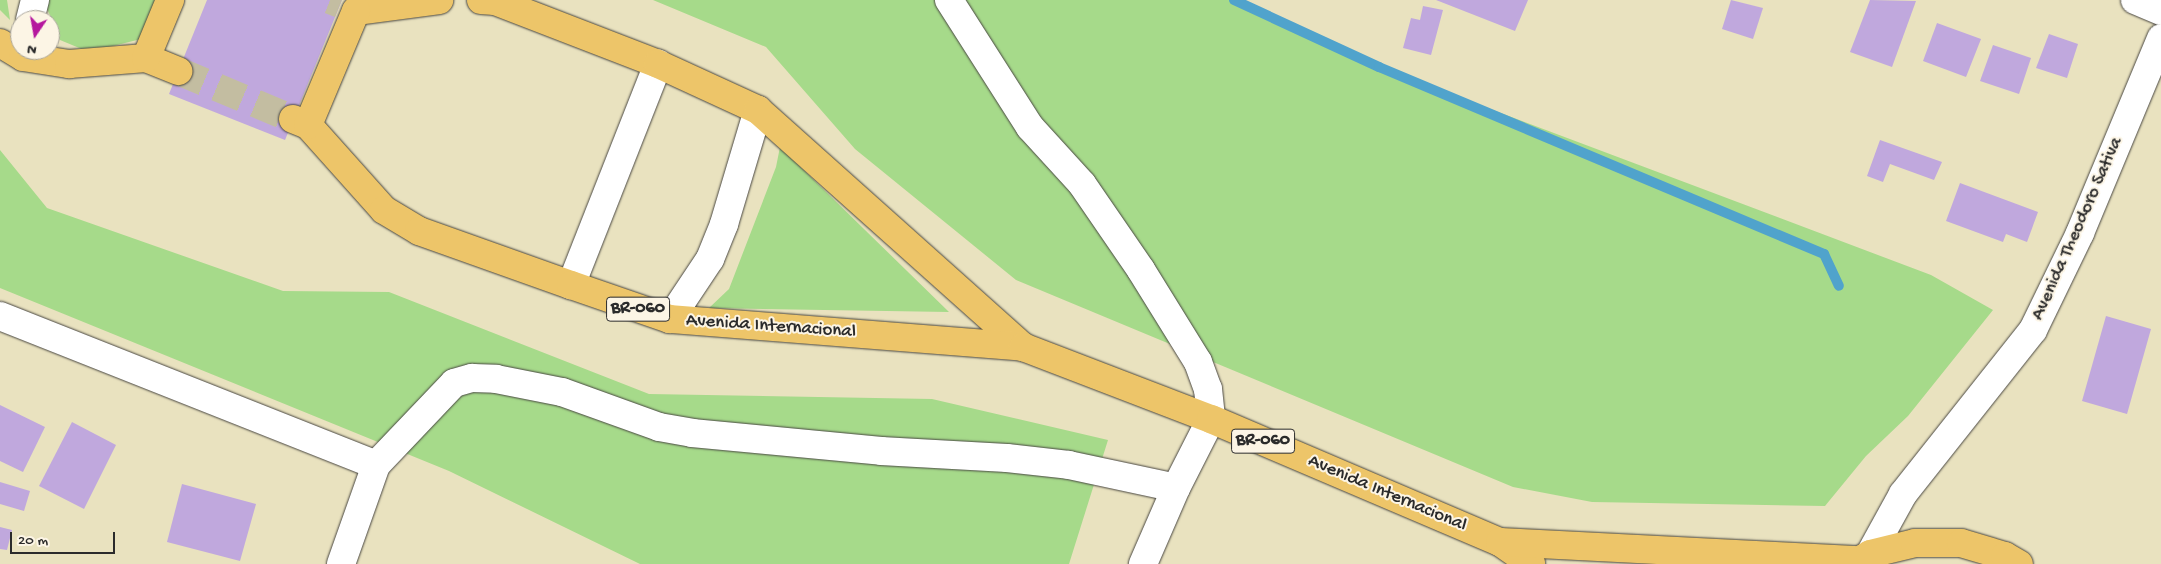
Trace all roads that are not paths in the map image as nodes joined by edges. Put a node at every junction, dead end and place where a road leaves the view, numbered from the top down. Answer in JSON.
{"nodes":[{"id":1,"x":170,"y":0,"type":"edge"},
{"id":2,"x":439,"y":0,"type":"edge"},
{"id":3,"x":481,"y":0,"type":"edge"},
{"id":4,"x":949,"y":0,"type":"edge"},
{"id":5,"x":2134,"y":0,"type":"edge"},
{"id":6,"x":2161,"y":11,"type":"edge"},
{"id":7,"x":2161,"y":38,"type":"edge"},
{"id":8,"x":146,"y":58,"type":"junction"},
{"id":9,"x":53,"y":60,"type":"edge"},
{"id":10,"x":658,"y":64,"type":"junction"},
{"id":11,"x":178,"y":71,"type":"tunnel mouth"},
{"id":12,"x":758,"y":110,"type":"junction"},
{"id":13,"x":571,"y":285,"type":"junction"},
{"id":14,"x":0,"y":316,"type":"edge"},
{"id":15,"x":670,"y":319,"type":"junction"},
{"id":16,"x":1023,"y":347,"type":"junction"},
{"id":17,"x":1211,"y":419,"type":"junction"},
{"id":18,"x":376,"y":465,"type":"junction"},
{"id":19,"x":1176,"y":488,"type":"junction"},
{"id":20,"x":1500,"y":542,"type":"junction"},
{"id":21,"x":1861,"y":559,"type":"edge"},
{"id":22,"x":341,"y":564,"type":"edge"},
{"id":23,"x":1143,"y":564,"type":"edge"},
{"id":24,"x":1531,"y":564,"type":"edge"},
{"id":25,"x":2019,"y":564,"type":"edge"}],
"edges":[{"from":1,"to":8,"type":"main road"},
{"from":2,"to":13,"type":"main road","name":"Avenida Internacional","number":"BR-060"},
{"from":3,"to":10,"type":"main road","name":"Avenida Internacional","number":"BR-060"},
{"from":4,"to":17,"type":"street"},
{"from":5,"to":6,"type":"street"},
{"from":7,"to":21,"type":"street","name":"Avenida Theodoro Sativa"},
{"from":8,"to":9,"type":"main road"},
{"from":8,"to":11,"type":"main road"},
{"from":10,"to":12,"type":"main road","name":"Avenida Internacional","number":"BR-060"},
{"from":10,"to":13,"type":"street"},
{"from":12,"to":15,"type":"street"},
{"from":12,"to":16,"type":"main road","name":"Avenida Internacional","number":"BR-060"},
{"from":13,"to":15,"type":"main road","name":"Avenida Internacional","number":"BR-060"},
{"from":14,"to":18,"type":"street"},
{"from":15,"to":16,"type":"main road","name":"Avenida Internacional","number":"BR-060"},
{"from":16,"to":17,"type":"main road","name":"Avenida Internacional","number":"BR-060"},
{"from":17,"to":19,"type":"street"},
{"from":17,"to":20,"type":"main road","name":"Avenida Internacional","number":"BR-060"},
{"from":18,"to":19,"type":"street"},
{"from":18,"to":22,"type":"street"},
{"from":19,"to":23,"type":"street"},
{"from":20,"to":21,"type":"main road","name":"Avenida Internacional","number":"BR-060"},
{"from":20,"to":24,"type":"main road","name":"Avenida Internacional","number":"BR-060"},
{"from":21,"to":25,"type":"main road","number":"BR-060"}]}
